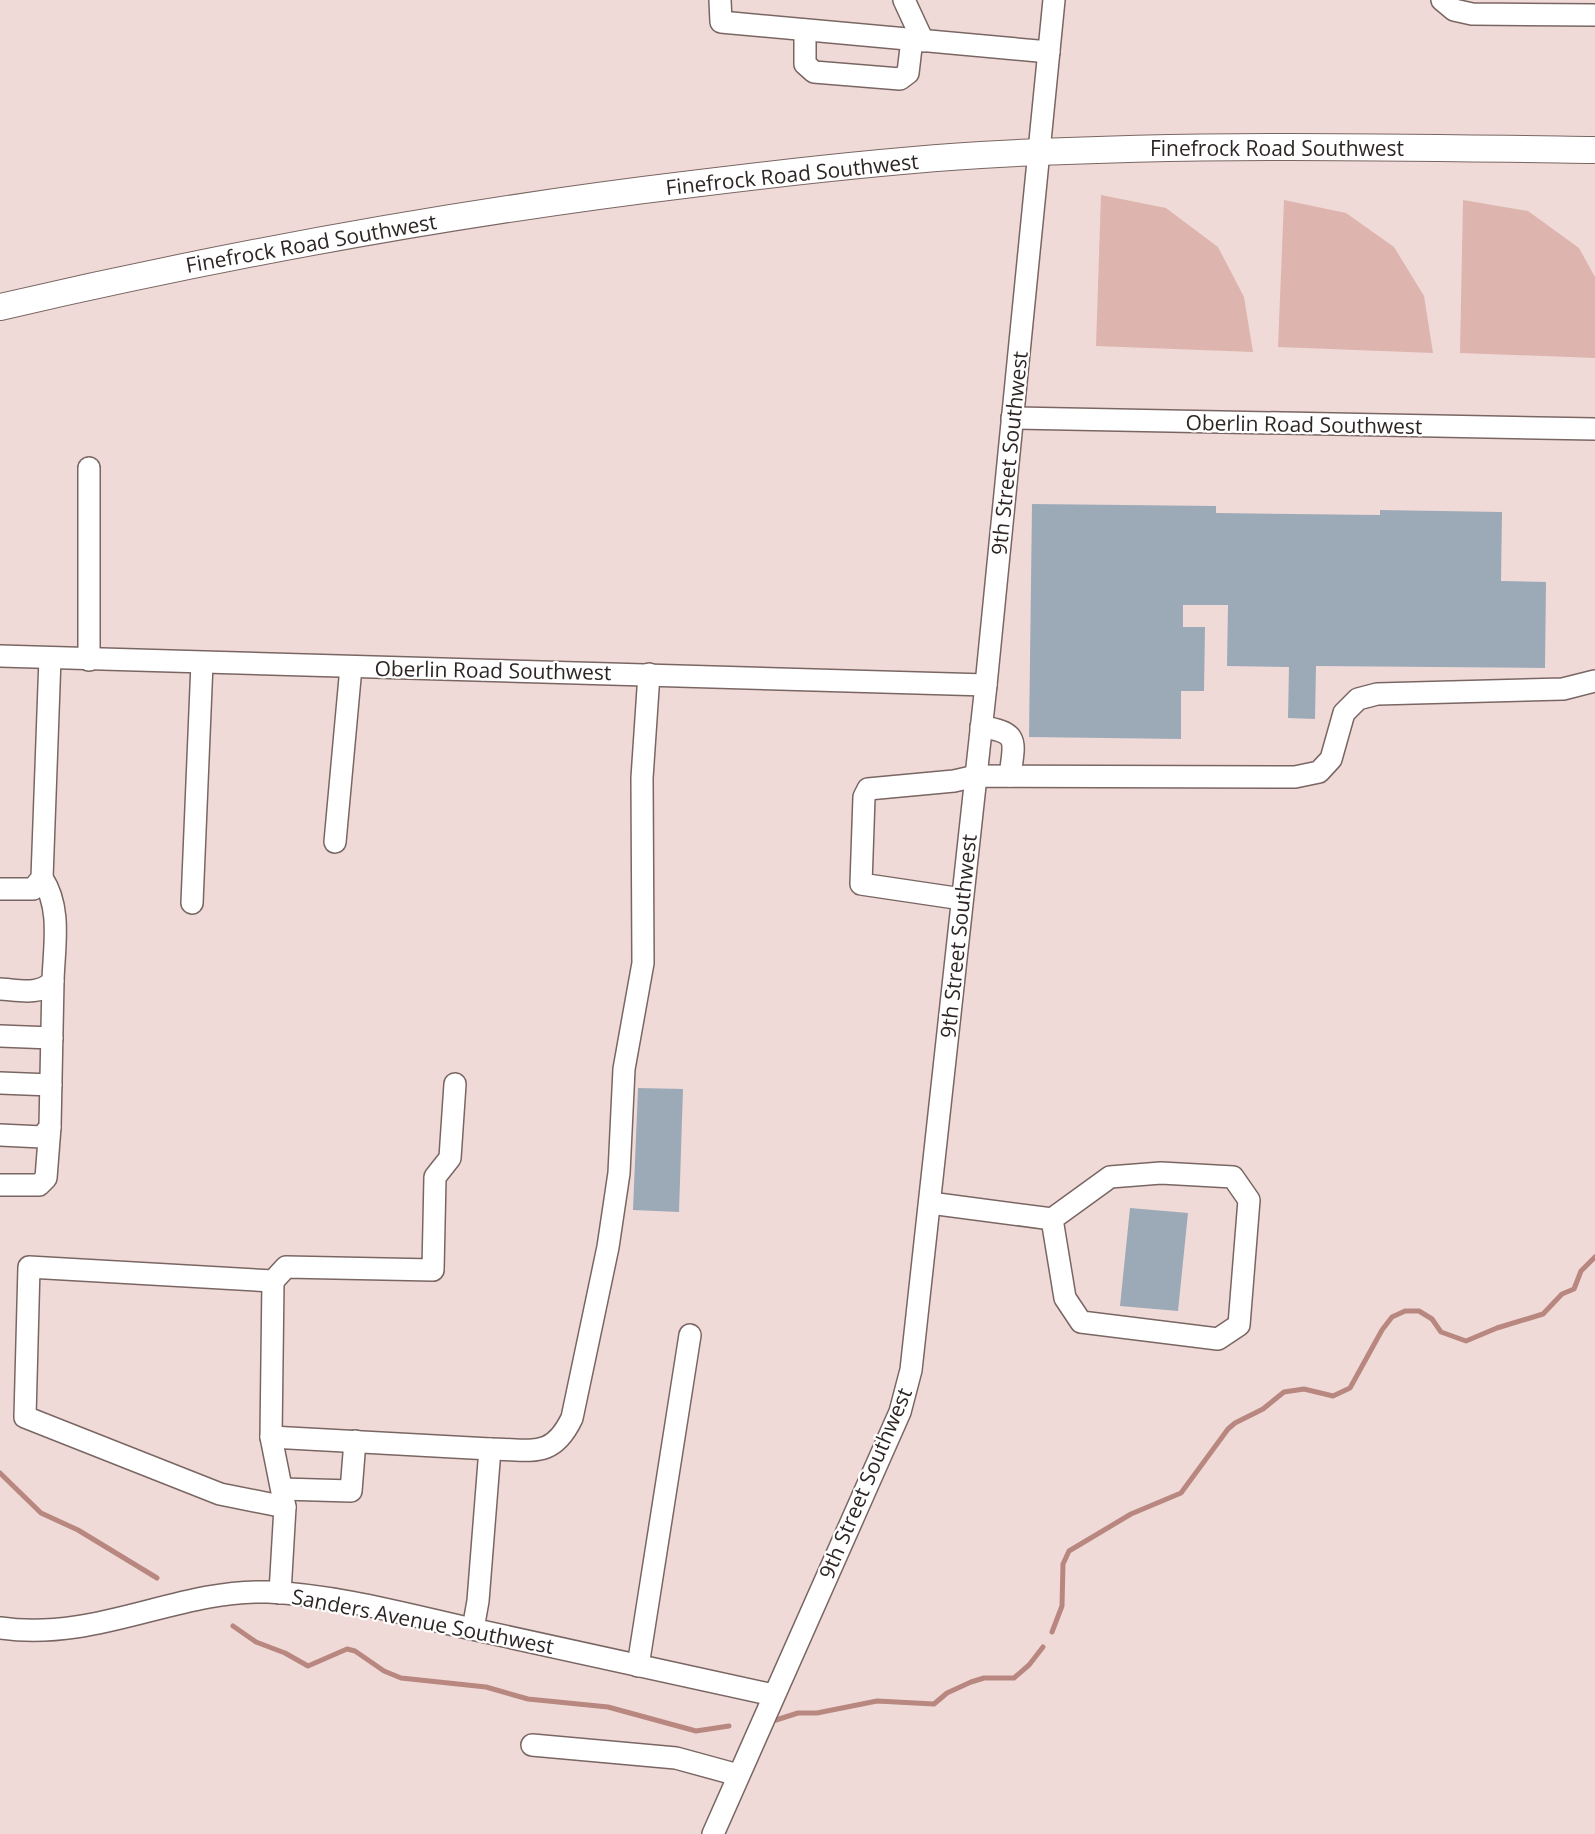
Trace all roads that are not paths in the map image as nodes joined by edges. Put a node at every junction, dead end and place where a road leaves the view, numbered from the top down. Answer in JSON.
{"nodes":[{"id":1,"x":720,"y":0,"type":"edge"},
{"id":2,"x":903,"y":0,"type":"edge"},
{"id":3,"x":1054,"y":0,"type":"edge"},
{"id":4,"x":1442,"y":0,"type":"edge"},
{"id":5,"x":1595,"y":15,"type":"edge"},
{"id":6,"x":805,"y":30,"type":"junction"},
{"id":7,"x":917,"y":40,"type":"junction"},
{"id":8,"x":1049,"y":52,"type":"junction"},
{"id":9,"x":1595,"y":150,"type":"edge"},
{"id":10,"x":1038,"y":153,"type":"junction"},
{"id":11,"x":0,"y":307,"type":"edge"},
{"id":12,"x":1012,"y":418,"type":"junction"},
{"id":13,"x":1595,"y":429,"type":"edge"},
{"id":14,"x":89,"y":468,"type":"dead end"},
{"id":15,"x":0,"y":656,"type":"edge"},
{"id":16,"x":50,"y":658,"type":"junction"},
{"id":17,"x":89,"y":660,"type":"junction"},
{"id":18,"x":202,"y":663,"type":"junction"},
{"id":19,"x":351,"y":667,"type":"junction"},
{"id":20,"x":649,"y":674,"type":"junction"},
{"id":21,"x":1595,"y":681,"type":"edge"},
{"id":22,"x":986,"y":685,"type":"junction"},
{"id":23,"x":981,"y":727,"type":"junction"},
{"id":24,"x":976,"y":776,"type":"junction"},
{"id":25,"x":1010,"y":777,"type":"junction"},
{"id":26,"x":335,"y":842,"type":"dead end"},
{"id":27,"x":42,"y":878,"type":"junction"},
{"id":28,"x":0,"y":889,"type":"edge"},
{"id":29,"x":962,"y":899,"type":"junction"},
{"id":30,"x":192,"y":903,"type":"dead end"},
{"id":31,"x":53,"y":981,"type":"junction"},
{"id":32,"x":0,"y":989,"type":"edge"},
{"id":33,"x":0,"y":1036,"type":"edge"},
{"id":34,"x":52,"y":1038,"type":"junction"},
{"id":35,"x":0,"y":1083,"type":"edge"},
{"id":36,"x":455,"y":1084,"type":"dead end"},
{"id":37,"x":51,"y":1086,"type":"junction"},
{"id":38,"x":50,"y":1127,"type":"junction"},
{"id":39,"x":0,"y":1135,"type":"edge"},
{"id":40,"x":0,"y":1185,"type":"edge"},
{"id":41,"x":930,"y":1203,"type":"junction"},
{"id":42,"x":1052,"y":1219,"type":"junction"},
{"id":43,"x":273,"y":1281,"type":"junction"},
{"id":44,"x":690,"y":1335,"type":"dead end"},
{"id":45,"x":272,"y":1437,"type":"junction"},
{"id":46,"x":355,"y":1441,"type":"junction"},
{"id":47,"x":490,"y":1449,"type":"junction"},
{"id":48,"x":283,"y":1498,"type":"junction"},
{"id":49,"x":280,"y":1593,"type":"junction"},
{"id":50,"x":0,"y":1628,"type":"edge"},
{"id":51,"x":473,"y":1629,"type":"junction"},
{"id":52,"x":639,"y":1666,"type":"junction"},
{"id":53,"x":773,"y":1695,"type":"junction"},
{"id":54,"x":532,"y":1745,"type":"dead end"},
{"id":55,"x":738,"y":1775,"type":"junction"},
{"id":56,"x":713,"y":1834,"type":"edge"}],
"edges":[{"from":1,"to":6,"type":"street"},
{"from":2,"to":7,"type":"street"},
{"from":3,"to":8,"type":"street","name":"9th Street Southwest"},
{"from":4,"to":5,"type":"street"},
{"from":6,"to":7,"type":"street"},
{"from":6,"to":7,"type":"street"},
{"from":7,"to":8,"type":"street"},
{"from":8,"to":10,"type":"street","name":"9th Street Southwest"},
{"from":9,"to":10,"type":"main road","name":"Finefrock Road Southwest"},
{"from":10,"to":11,"type":"main road","name":"Finefrock Road Southwest"},
{"from":10,"to":12,"type":"street","name":"9th Street Southwest"},
{"from":12,"to":13,"type":"street","name":"Oberlin Road Southwest"},
{"from":12,"to":22,"type":"street","name":"9th Street Southwest"},
{"from":14,"to":17,"type":"street"},
{"from":15,"to":16,"type":"street","name":"Oberlin Road Southwest"},
{"from":16,"to":17,"type":"street","name":"Oberlin Road Southwest"},
{"from":16,"to":27,"type":"street"},
{"from":17,"to":18,"type":"street","name":"Oberlin Road Southwest"},
{"from":18,"to":19,"type":"street","name":"Oberlin Road Southwest"},
{"from":18,"to":30,"type":"street"},
{"from":19,"to":20,"type":"street","name":"Oberlin Road Southwest"},
{"from":19,"to":26,"type":"street"},
{"from":20,"to":22,"type":"street","name":"Oberlin Road Southwest"},
{"from":20,"to":47,"type":"street"},
{"from":21,"to":25,"type":"street"},
{"from":22,"to":23,"type":"street","name":"9th Street Southwest"},
{"from":23,"to":24,"type":"street","name":"9th Street Southwest"},
{"from":23,"to":25,"type":"street"},
{"from":24,"to":25,"type":"street"},
{"from":24,"to":29,"type":"street","name":"9th Street Southwest"},
{"from":24,"to":29,"type":"street"},
{"from":27,"to":28,"type":"street"},
{"from":27,"to":31,"type":"street"},
{"from":29,"to":41,"type":"street","name":"9th Street Southwest"},
{"from":31,"to":32,"type":"street"},
{"from":31,"to":34,"type":"street"},
{"from":33,"to":34,"type":"street"},
{"from":34,"to":37,"type":"street"},
{"from":35,"to":37,"type":"street"},
{"from":36,"to":43,"type":"street"},
{"from":37,"to":38,"type":"street"},
{"from":38,"to":39,"type":"street"},
{"from":38,"to":40,"type":"street"},
{"from":41,"to":42,"type":"street"},
{"from":41,"to":53,"type":"street","name":"9th Street Southwest"},
{"from":42,"to":42,"type":"street"},
{"from":43,"to":45,"type":"street"},
{"from":43,"to":48,"type":"street"},
{"from":44,"to":52,"type":"street"},
{"from":45,"to":46,"type":"street"},
{"from":45,"to":48,"type":"street"},
{"from":46,"to":47,"type":"street"},
{"from":46,"to":48,"type":"street"},
{"from":47,"to":51,"type":"street"},
{"from":48,"to":49,"type":"street"},
{"from":49,"to":50,"type":"street","name":"Sanders Avenue Southwest"},
{"from":49,"to":51,"type":"street","name":"Sanders Avenue Southwest"},
{"from":51,"to":52,"type":"street","name":"Sanders Avenue Southwest"},
{"from":52,"to":53,"type":"street","name":"Sanders Avenue Southwest"},
{"from":53,"to":55,"type":"street","name":"9th Street Southwest"},
{"from":54,"to":55,"type":"street"},
{"from":55,"to":56,"type":"street","name":"9th Street Southwest"}]}
